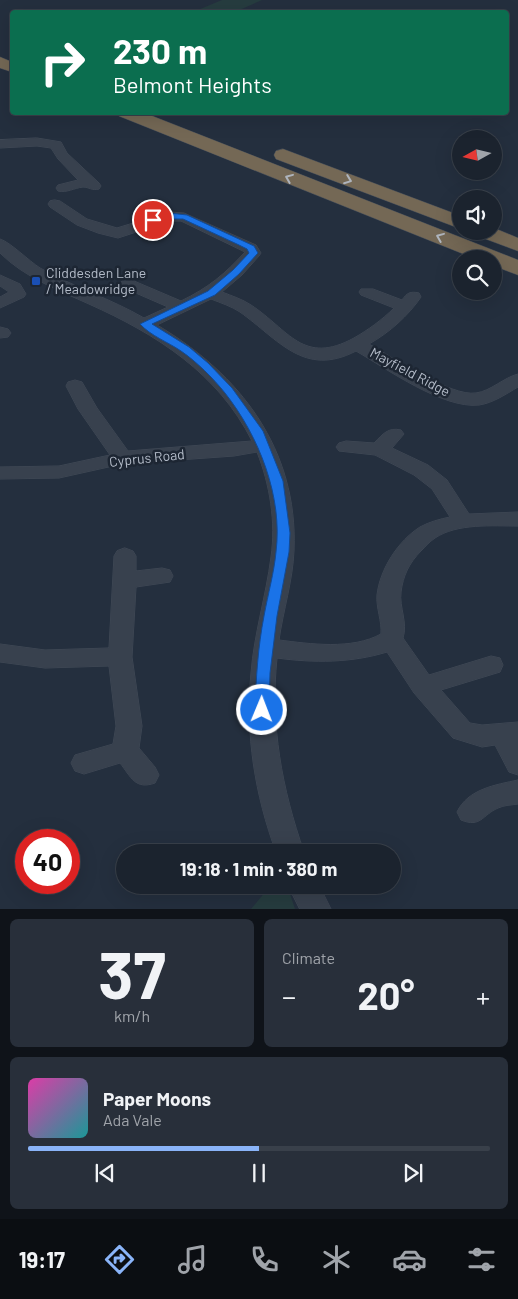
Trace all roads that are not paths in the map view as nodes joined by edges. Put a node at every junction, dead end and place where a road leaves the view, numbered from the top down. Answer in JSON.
{"nodes":[{"id":1,"x":133,"y":115,"type":"edge"},
{"id":2,"x":180,"y":115,"type":"edge"},
{"id":3,"x":248,"y":142,"type":"dead end"},
{"id":4,"x":0,"y":144,"type":"edge"},
{"id":5,"x":267,"y":149,"type":"dead end"},
{"id":6,"x":64,"y":188,"type":"dead end"},
{"id":7,"x":55,"y":204,"type":"dead end"},
{"id":8,"x":452,"y":220,"type":"edge"},
{"id":9,"x":118,"y":232,"type":"junction"},
{"id":10,"x":502,"y":239,"type":"edge"},
{"id":11,"x":94,"y":244,"type":"dead end"},
{"id":12,"x":518,"y":245,"type":"edge"},
{"id":13,"x":1,"y":246,"type":"edge"},
{"id":14,"x":518,"y":268,"type":"edge"},
{"id":15,"x":0,"y":280,"type":"edge"},
{"id":16,"x":128,"y":284,"type":"dead end"},
{"id":17,"x":367,"y":292,"type":"dead end"},
{"id":18,"x":211,"y":293,"type":"junction"},
{"id":19,"x":0,"y":303,"type":"edge"},
{"id":20,"x":180,"y":306,"type":"junction"},
{"id":21,"x":145,"y":324,"type":"junction"},
{"id":22,"x":358,"y":344,"type":"junction"},
{"id":23,"x":518,"y":380,"type":"edge"},
{"id":24,"x":75,"y":386,"type":"dead end"},
{"id":25,"x":108,"y":406,"type":"dead end"},
{"id":26,"x":88,"y":409,"type":"junction"},
{"id":27,"x":394,"y":434,"type":"dead end"},
{"id":28,"x":264,"y":445,"type":"junction"},
{"id":29,"x":346,"y":447,"type":"dead end"},
{"id":30,"x":379,"y":449,"type":"junction"},
{"id":31,"x":122,"y":458,"type":"junction"},
{"id":32,"x":0,"y":473,"type":"edge"},
{"id":33,"x":518,"y":518,"type":"edge"},
{"id":34,"x":463,"y":521,"type":"junction"},
{"id":35,"x":162,"y":576,"type":"dead end"},
{"id":36,"x":390,"y":639,"type":"junction"},
{"id":37,"x":266,"y":648,"type":"junction"},
{"id":38,"x":0,"y":653,"type":"edge"},
{"id":39,"x":120,"y":656,"type":"junction"},
{"id":40,"x":492,"y":664,"type":"dead end"},
{"id":41,"x":423,"y":686,"type":"junction"},
{"id":42,"x":510,"y":733,"type":"edge"},
{"id":43,"x":125,"y":750,"type":"junction"},
{"id":44,"x":84,"y":763,"type":"dead end"},
{"id":45,"x":518,"y":764,"type":"edge"},
{"id":46,"x":145,"y":775,"type":"dead end"},
{"id":47,"x":518,"y":792,"type":"edge"},
{"id":48,"x":471,"y":812,"type":"dead end"},
{"id":49,"x":288,"y":844,"type":"edge"},
{"id":50,"x":308,"y":894,"type":"edge"},
{"id":51,"x":316,"y":909,"type":"edge"}],
"edges":[{"from":14,"to":1,"type":"highway","one_way":true},
{"from":2,"to":3,"type":"highway"},
{"from":4,"to":6,"type":"street"},
{"from":5,"to":8,"type":"highway","one_way":true},
{"from":7,"to":9,"type":"street"},
{"from":9,"to":11,"type":"street"},
{"from":9,"to":18,"type":"street"},
{"from":10,"to":12,"type":"highway"},
{"from":13,"to":21,"type":"street"},
{"from":15,"to":19,"type":"street"},
{"from":16,"to":20,"type":"street"},
{"from":17,"to":22,"type":"street"},
{"from":18,"to":20,"type":"street"},
{"from":18,"to":22,"type":"street"},
{"from":20,"to":21,"type":"street"},
{"from":21,"to":28,"type":"street"},
{"from":22,"to":23,"type":"street","name":"Mayfield Ridge"},
{"from":24,"to":26,"type":"street"},
{"from":25,"to":26,"type":"street"},
{"from":26,"to":31,"type":"street"},
{"from":27,"to":30,"type":"street"},
{"from":28,"to":31,"type":"street","name":"Cyprus Road"},
{"from":28,"to":37,"type":"street"},
{"from":29,"to":30,"type":"street"},
{"from":30,"to":34,"type":"street"},
{"from":31,"to":32,"type":"street","name":"Cyprus Road"},
{"from":33,"to":34,"type":"street"},
{"from":34,"to":36,"type":"street"},
{"from":35,"to":39,"type":"street"},
{"from":36,"to":37,"type":"street"},
{"from":36,"to":41,"type":"street"},
{"from":37,"to":49,"type":"street"},
{"from":38,"to":39,"type":"street"},
{"from":39,"to":43,"type":"street"},
{"from":40,"to":41,"type":"street"},
{"from":41,"to":42,"type":"street"},
{"from":42,"to":45,"type":"street"},
{"from":43,"to":44,"type":"street"},
{"from":43,"to":46,"type":"street"},
{"from":47,"to":48,"type":"street"},
{"from":50,"to":51,"type":"street"}]}
